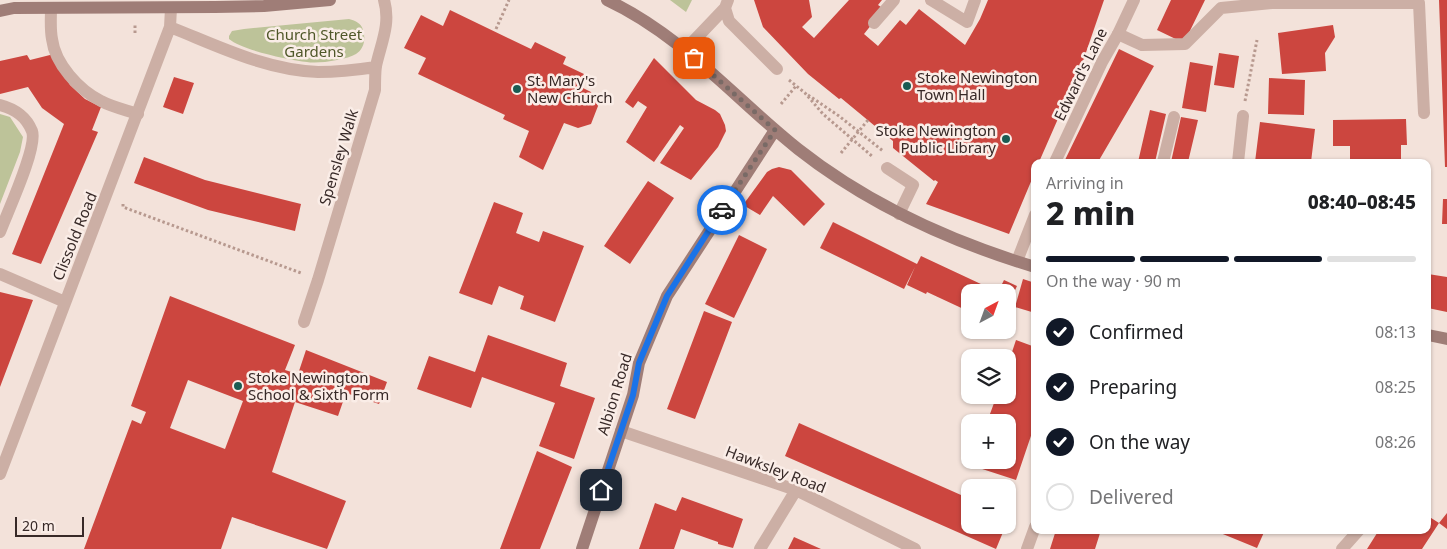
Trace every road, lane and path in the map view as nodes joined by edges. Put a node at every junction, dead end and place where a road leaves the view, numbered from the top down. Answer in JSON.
{"nodes":[{"id":1,"x":330,"y":0,"type":"edge"},
{"id":2,"x":384,"y":0,"type":"edge"},
{"id":3,"x":509,"y":0,"type":"edge"},
{"id":4,"x":608,"y":0,"type":"edge"},
{"id":5,"x":894,"y":0,"type":"edge"},
{"id":6,"x":931,"y":0,"type":"edge"},
{"id":7,"x":975,"y":0,"type":"edge"},
{"id":8,"x":1134,"y":0,"type":"edge"},
{"id":9,"x":726,"y":4,"type":"edge"},
{"id":10,"x":51,"y":8,"type":"junction"},
{"id":11,"x":170,"y":8,"type":"junction"},
{"id":12,"x":0,"y":11,"type":"edge"},
{"id":13,"x":135,"y":23,"type":"dead end"},
{"id":14,"x":874,"y":23,"type":"dead end"},
{"id":15,"x":170,"y":27,"type":"junction"},
{"id":16,"x":496,"y":29,"type":"dead end"},
{"id":17,"x":134,"y":33,"type":"dead end"},
{"id":18,"x":1118,"y":34,"type":"junction"},
{"id":19,"x":1257,"y":40,"type":"dead end"},
{"id":20,"x":685,"y":50,"type":"junction"},
{"id":21,"x":376,"y":67,"type":"junction"},
{"id":22,"x":777,"y":69,"type":"joint"},
{"id":23,"x":796,"y":86,"type":"junction"},
{"id":24,"x":806,"y":93,"type":"junction"},
{"id":25,"x":781,"y":104,"type":"dead end"},
{"id":26,"x":0,"y":105,"type":"edge"},
{"id":27,"x":1424,"y":113,"type":"dead end"},
{"id":28,"x":138,"y":114,"type":"junction"},
{"id":29,"x":1243,"y":116,"type":"joint"},
{"id":30,"x":1174,"y":117,"type":"dead end"},
{"id":31,"x":868,"y":120,"type":"dead end"},
{"id":32,"x":775,"y":130,"type":"junction"},
{"id":33,"x":859,"y":131,"type":"junction"},
{"id":34,"x":852,"y":140,"type":"junction"},
{"id":35,"x":841,"y":153,"type":"dead end"},
{"id":36,"x":1057,"y":159,"type":"edge"},
{"id":37,"x":1164,"y":159,"type":"edge"},
{"id":38,"x":1238,"y":159,"type":"edge"},
{"id":39,"x":887,"y":168,"type":"joint"},
{"id":40,"x":899,"y":177,"type":"junction"},
{"id":41,"x":125,"y":200,"type":"dead end"},
{"id":42,"x":899,"y":214,"type":"junction"},
{"id":43,"x":1031,"y":226,"type":"edge"},
{"id":44,"x":0,"y":232,"type":"edge"},
{"id":45,"x":1018,"y":261,"type":"junction"},
{"id":46,"x":1031,"y":266,"type":"edge"},
{"id":47,"x":0,"y":274,"type":"edge"},
{"id":48,"x":318,"y":280,"type":"junction"},
{"id":49,"x":65,"y":302,"type":"junction"},
{"id":50,"x":304,"y":322,"type":"dead end"},
{"id":51,"x":1431,"y":335,"type":"edge"},
{"id":52,"x":1447,"y":338,"type":"edge"},
{"id":53,"x":621,"y":431,"type":"junction"},
{"id":54,"x":0,"y":474,"type":"edge"},
{"id":55,"x":796,"y":490,"type":"junction"},
{"id":56,"x":1032,"y":534,"type":"edge"},
{"id":57,"x":1355,"y":534,"type":"edge"},
{"id":58,"x":582,"y":549,"type":"edge"},
{"id":59,"x":760,"y":549,"type":"edge"},
{"id":60,"x":915,"y":549,"type":"edge"},
{"id":61,"x":1027,"y":549,"type":"edge"},
{"id":62,"x":1342,"y":549,"type":"edge"}],
"edges":[{"from":1,"to":11,"type":"main road"},
{"from":2,"to":21,"type":"street","name":"Spensley Walk"},
{"from":3,"to":16,"type":"path"},
{"from":4,"to":20,"type":"main road"},
{"from":5,"to":14,"type":"street"},
{"from":6,"to":7,"type":"street"},
{"from":8,"to":18,"type":"street","name":"Edward's Lane"},
{"from":9,"to":20,"type":"street"},
{"from":9,"to":22,"type":"street"},
{"from":10,"to":11,"type":"main road"},
{"from":10,"to":12,"type":"main road"},
{"from":10,"to":28,"type":"street"},
{"from":11,"to":15,"type":"street","name":"Clissold Road"},
{"from":13,"to":17,"type":"path"},
{"from":15,"to":21,"type":"street"},
{"from":15,"to":28,"type":"street","name":"Clissold Road"},
{"from":18,"to":27,"type":"street"},
{"from":18,"to":36,"type":"street","name":"Edward's Lane"},
{"from":19,"to":29,"type":"path"},
{"from":20,"to":32,"type":"main road"},
{"from":21,"to":48,"type":"street","name":"Spensley Walk"},
{"from":22,"to":23,"type":"path"},
{"from":23,"to":24,"type":"path"},
{"from":23,"to":25,"type":"path"},
{"from":24,"to":33,"type":"path"},
{"from":24,"to":34,"type":"path"},
{"from":26,"to":44,"type":"street"},
{"from":28,"to":49,"type":"street","name":"Clissold Road"},
{"from":29,"to":38,"type":"street"},
{"from":30,"to":37,"type":"street"},
{"from":31,"to":33,"type":"path"},
{"from":32,"to":42,"type":"main road"},
{"from":32,"to":53,"type":"main road","name":"Albion Road"},
{"from":33,"to":34,"type":"path"},
{"from":33,"to":40,"type":"path"},
{"from":34,"to":35,"type":"path"},
{"from":34,"to":39,"type":"path"},
{"from":39,"to":40,"type":"street"},
{"from":40,"to":42,"type":"street"},
{"from":41,"to":48,"type":"path"},
{"from":42,"to":45,"type":"main road"},
{"from":43,"to":45,"type":"street"},
{"from":45,"to":46,"type":"main road"},
{"from":47,"to":49,"type":"street"},
{"from":48,"to":50,"type":"street","name":"Spensley Walk"},
{"from":49,"to":54,"type":"street","name":"Clissold Road"},
{"from":51,"to":52,"type":"main road"},
{"from":53,"to":55,"type":"street","name":"Hawksley Road"},
{"from":53,"to":58,"type":"main road","name":"Albion Road"},
{"from":55,"to":59,"type":"street"},
{"from":55,"to":60,"type":"street","name":"Hawksley Road"},
{"from":56,"to":61,"type":"street"},
{"from":57,"to":62,"type":"street"}]}
